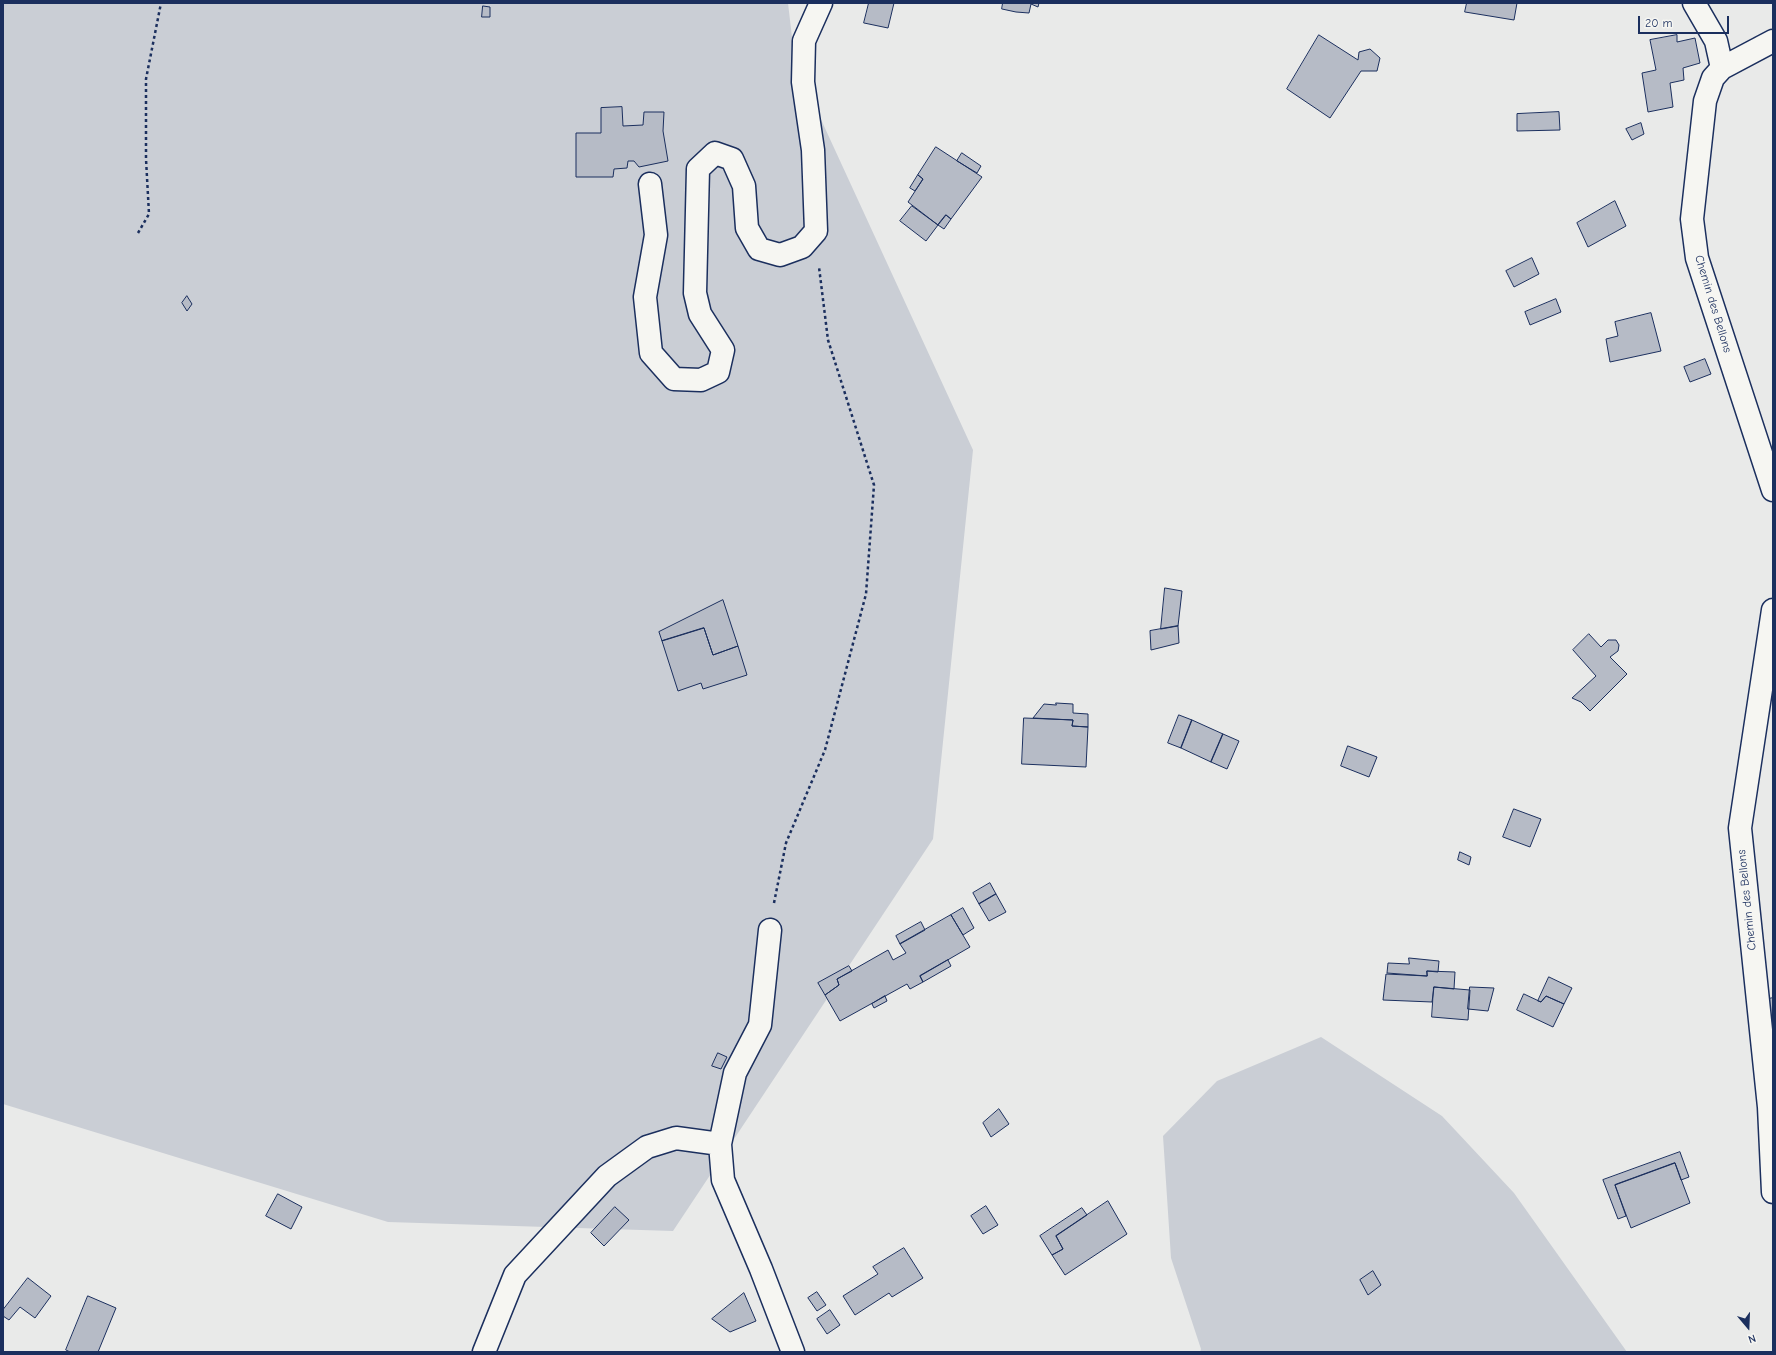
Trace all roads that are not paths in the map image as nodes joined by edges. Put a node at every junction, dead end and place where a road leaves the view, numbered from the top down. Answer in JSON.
{"nodes":[{"id":1,"x":820,"y":3,"type":"edge"},
{"id":2,"x":1694,"y":3,"type":"edge"},
{"id":3,"x":1773,"y":41,"type":"edge"},
{"id":4,"x":1722,"y":68,"type":"junction"},
{"id":5,"x":650,"y":184,"type":"dead end"},
{"id":6,"x":1773,"y":490,"type":"edge"},
{"id":7,"x":1773,"y":610,"type":"edge"},
{"id":8,"x":770,"y":930,"type":"road end"},
{"id":9,"x":720,"y":1144,"type":"junction"},
{"id":10,"x":1773,"y":1192,"type":"edge"},
{"id":11,"x":484,"y":1352,"type":"edge"},
{"id":12,"x":793,"y":1352,"type":"edge"}],
"edges":[{"from":1,"to":5,"type":"street"},
{"from":2,"to":4,"type":"street"},
{"from":3,"to":4,"type":"street"},
{"from":4,"to":6,"type":"street","name":"Chemin des Bellons"},
{"from":7,"to":10,"type":"street","name":"Chemin des Bellons"},
{"from":8,"to":9,"type":"street"},
{"from":9,"to":11,"type":"street"},
{"from":9,"to":12,"type":"street"}]}
